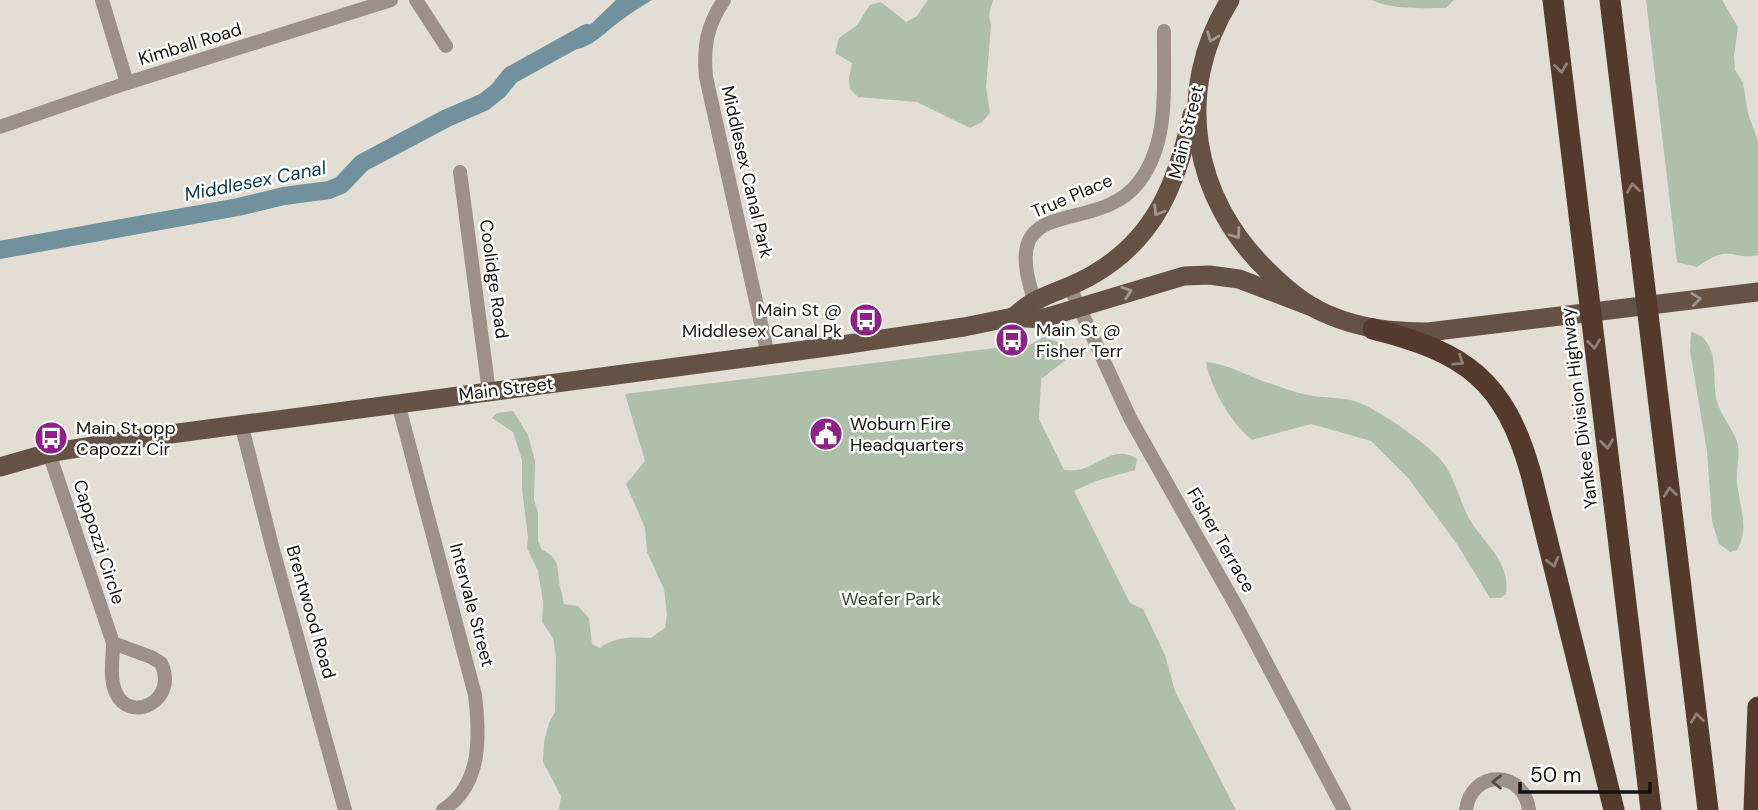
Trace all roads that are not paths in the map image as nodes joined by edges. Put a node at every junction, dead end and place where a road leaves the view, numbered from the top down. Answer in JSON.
{"nodes":[{"id":1,"x":102,"y":0,"type":"edge"},
{"id":2,"x":391,"y":0,"type":"edge"},
{"id":3,"x":415,"y":0,"type":"edge"},
{"id":4,"x":724,"y":0,"type":"edge"},
{"id":5,"x":1230,"y":0,"type":"edge"},
{"id":6,"x":1553,"y":0,"type":"edge"},
{"id":7,"x":1610,"y":0,"type":"edge"},
{"id":8,"x":1164,"y":31,"type":"dead end"},
{"id":9,"x":446,"y":46,"type":"dead end"},
{"id":10,"x":1200,"y":76,"type":"junction"},
{"id":11,"x":127,"y":83,"type":"junction"},
{"id":12,"x":0,"y":127,"type":"edge"},
{"id":13,"x":460,"y":172,"type":"dead end"},
{"id":14,"x":1070,"y":287,"type":"junction"},
{"id":15,"x":1758,"y":292,"type":"edge"},
{"id":16,"x":1078,"y":307,"type":"junction"},
{"id":17,"x":1315,"y":309,"type":"junction"},
{"id":18,"x":1038,"y":310,"type":"junction"},
{"id":19,"x":1373,"y":329,"type":"junction"},
{"id":20,"x":768,"y":355,"type":"junction"},
{"id":21,"x":489,"y":392,"type":"junction"},
{"id":22,"x":398,"y":403,"type":"junction"},
{"id":23,"x":241,"y":423,"type":"junction"},
{"id":24,"x":50,"y":453,"type":"junction"},
{"id":25,"x":0,"y":467,"type":"edge"},
{"id":26,"x":113,"y":643,"type":"junction"},
{"id":27,"x":1758,"y":707,"type":"edge"},
{"id":28,"x":345,"y":810,"type":"edge"},
{"id":29,"x":443,"y":810,"type":"edge"},
{"id":30,"x":1344,"y":810,"type":"edge"},
{"id":31,"x":1466,"y":810,"type":"edge"},
{"id":32,"x":1529,"y":810,"type":"edge"},
{"id":33,"x":1614,"y":810,"type":"edge"},
{"id":34,"x":1651,"y":810,"type":"edge"},
{"id":35,"x":1708,"y":810,"type":"edge"},
{"id":36,"x":1754,"y":810,"type":"edge"}],
"edges":[{"from":1,"to":11,"type":"street"},
{"from":2,"to":11,"type":"street","name":"Kimball Road"},
{"from":3,"to":9,"type":"street"},
{"from":4,"to":20,"type":"street","name":"Middlesex Canal Park"},
{"from":5,"to":10,"type":"main road","one_way":true},
{"from":6,"to":34,"type":"highway","name":"Yankee Division Highway","one_way":true},
{"from":35,"to":7,"type":"highway","one_way":true},
{"from":8,"to":18,"type":"street","name":"True Place"},
{"from":10,"to":14,"type":"main road","name":"Main Street","one_way":true},
{"from":10,"to":17,"type":"main road","one_way":true},
{"from":11,"to":12,"type":"street","name":"Kimball Road"},
{"from":13,"to":21,"type":"street","name":"Coolidge Road"},
{"from":14,"to":16,"type":"street","name":"Fisher Terrace"},
{"from":14,"to":18,"type":"main road","name":"Main Street"},
{"from":19,"to":15,"type":"main road","one_way":true},
{"from":16,"to":17,"type":"main road","name":"Main Street","one_way":true},
{"from":16,"to":18,"type":"main road","name":"Main Street"},
{"from":16,"to":30,"type":"street","name":"Fisher Terrace"},
{"from":17,"to":19,"type":"main road"},
{"from":18,"to":20,"type":"main road","name":"Main Street"},
{"from":19,"to":33,"type":"highway","one_way":true},
{"from":20,"to":21,"type":"main road","name":"Main Street"},
{"from":21,"to":22,"type":"main road","name":"Main Street"},
{"from":22,"to":23,"type":"main road","name":"Main Street"},
{"from":22,"to":29,"type":"street","name":"Intervale Street"},
{"from":23,"to":24,"type":"main road","name":"Main Street"},
{"from":23,"to":28,"type":"street","name":"Brentwood Road"},
{"from":24,"to":25,"type":"main road","name":"Main Street"},
{"from":24,"to":26,"type":"street","name":"Cappozzi Circle"},
{"from":26,"to":26,"type":"street","name":"Cappozzi Circle"},
{"from":27,"to":36,"type":"highway"},
{"from":32,"to":31,"type":"street","one_way":true}]}
